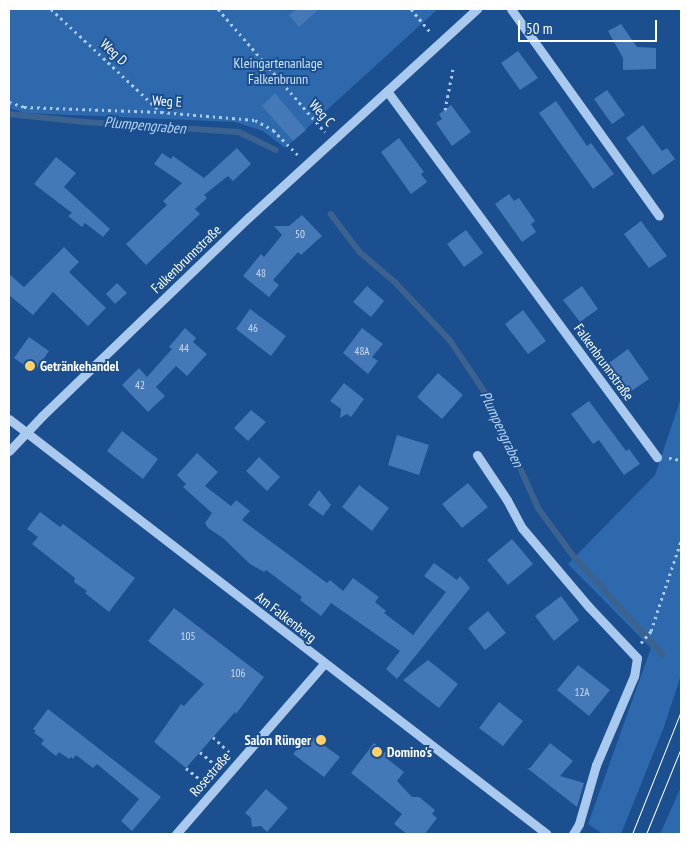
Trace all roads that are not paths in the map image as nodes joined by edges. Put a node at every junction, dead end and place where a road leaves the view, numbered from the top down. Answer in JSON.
{"nodes":[{"id":1,"x":477,"y":9,"type":"edge"},
{"id":2,"x":511,"y":9,"type":"edge"},
{"id":3,"x":387,"y":91,"type":"junction"},
{"id":4,"x":659,"y":216,"type":"dead end"},
{"id":5,"x":9,"y":419,"type":"edge"},
{"id":6,"x":26,"y":432,"type":"junction"},
{"id":7,"x":9,"y":451,"type":"edge"},
{"id":8,"x":477,"y":455,"type":"dead end"},
{"id":9,"x":657,"y":457,"type":"dead end"},
{"id":10,"x":324,"y":664,"type":"junction"},
{"id":11,"x":176,"y":834,"type":"edge"},
{"id":12,"x":547,"y":834,"type":"edge"},
{"id":13,"x":573,"y":834,"type":"edge"}],
"edges":[{"from":1,"to":3,"type":"street","name":"Falkenbrunnstraße"},
{"from":2,"to":4,"type":"street"},
{"from":3,"to":6,"type":"street","name":"Falkenbrunnstraße"},
{"from":3,"to":9,"type":"street","name":"Falkenbrunnstraße"},
{"from":5,"to":6,"type":"street","name":"Am Falkenberg"},
{"from":6,"to":7,"type":"street","name":"Falkenbrunnstraße"},
{"from":6,"to":10,"type":"street","name":"Am Falkenberg"},
{"from":8,"to":13,"type":"street"},
{"from":10,"to":11,"type":"street","name":"Rosestraße"},
{"from":10,"to":12,"type":"street","name":"Am Falkenberg"}]}
